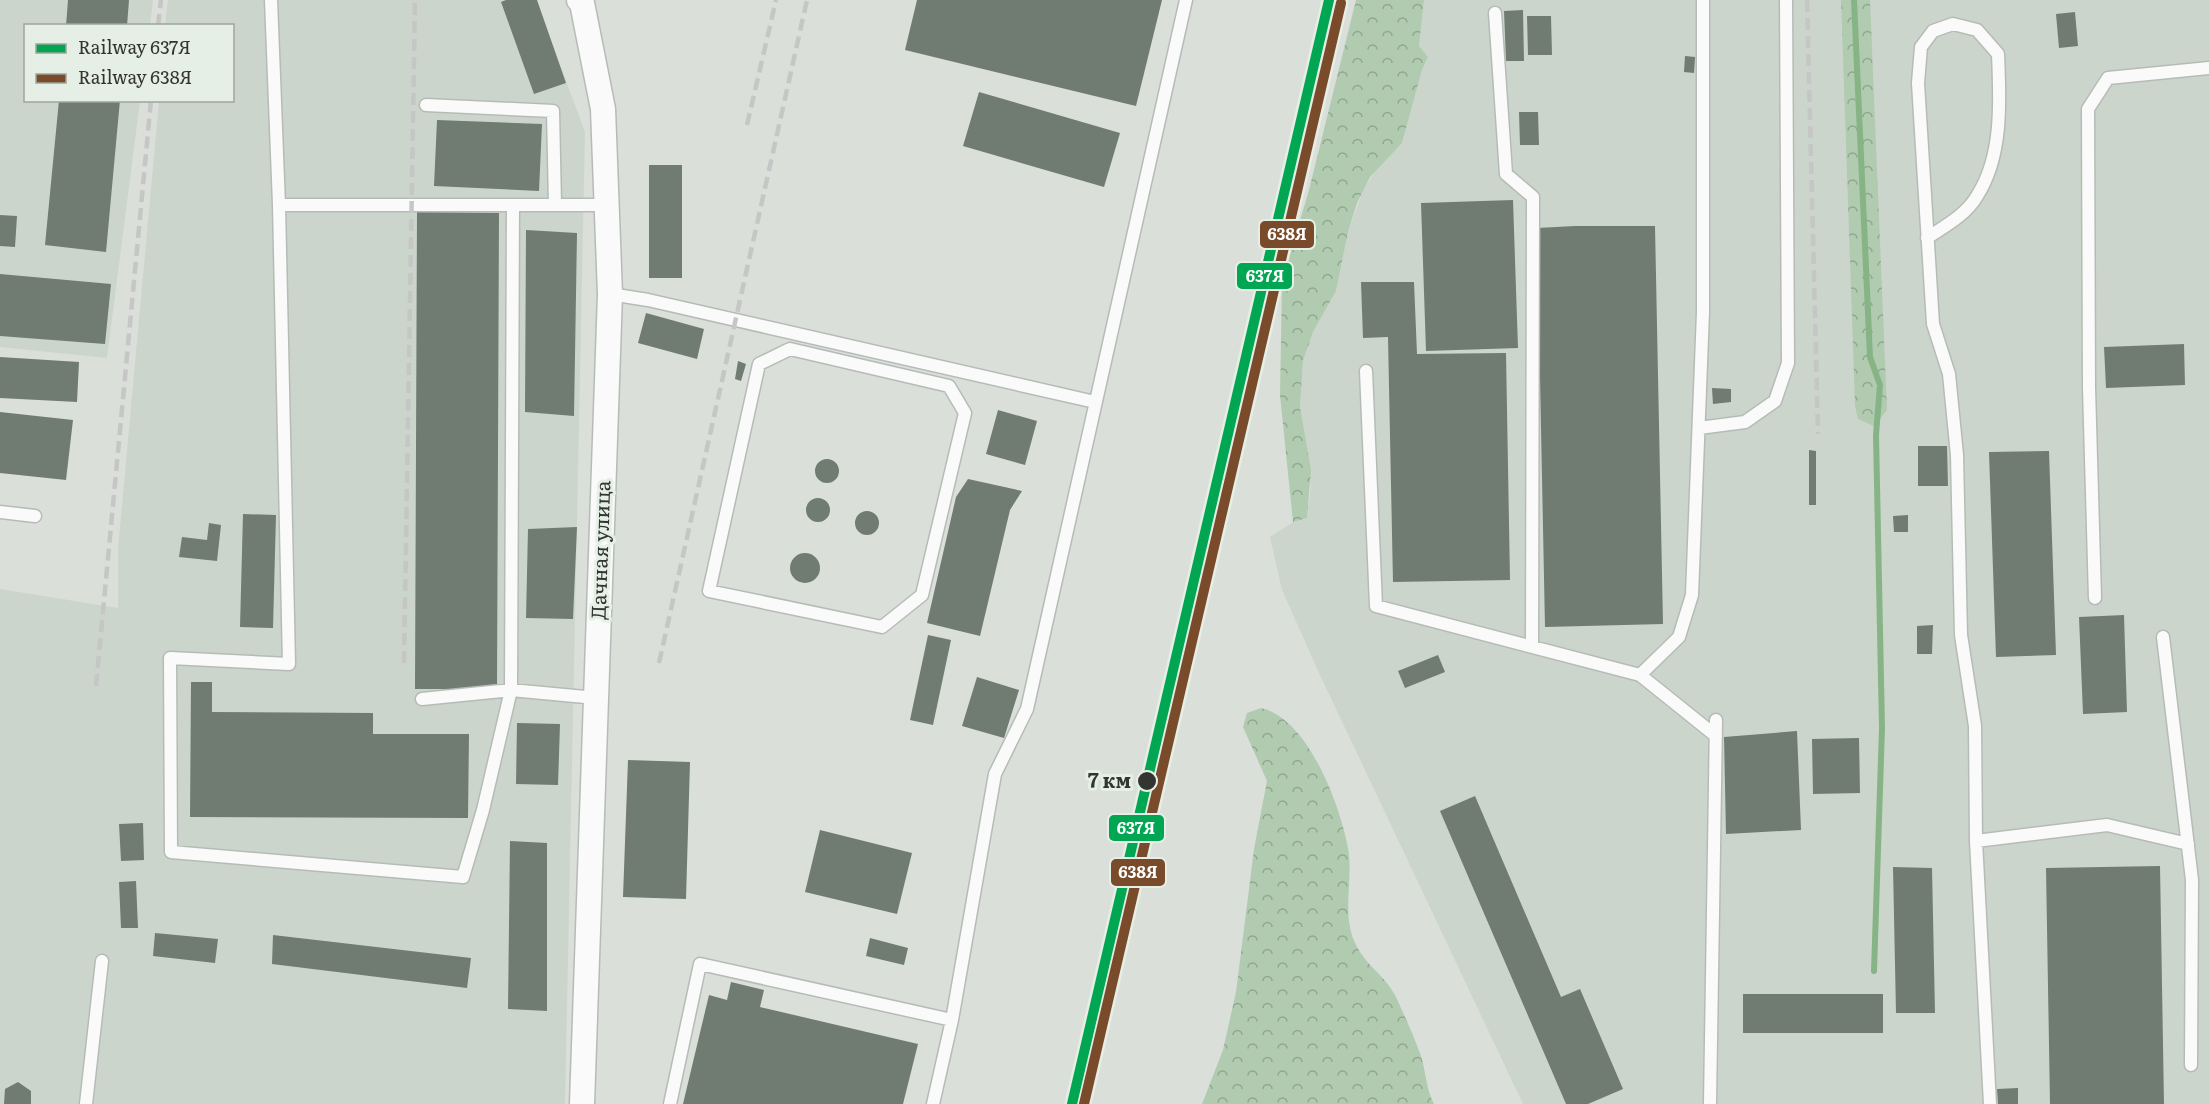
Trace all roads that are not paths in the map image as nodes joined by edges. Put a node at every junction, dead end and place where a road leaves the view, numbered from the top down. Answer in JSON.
{"nodes":[{"id":1,"x":271,"y":0,"type":"edge"},
{"id":2,"x":1186,"y":0,"type":"edge"},
{"id":3,"x":1703,"y":0,"type":"edge"},
{"id":4,"x":1786,"y":0,"type":"edge"},
{"id":5,"x":582,"y":1,"type":"edge"},
{"id":6,"x":1495,"y":13,"type":"dead end"},
{"id":7,"x":2209,"y":68,"type":"edge"},
{"id":8,"x":426,"y":105,"type":"dead end"},
{"id":9,"x":279,"y":205,"type":"junction"},
{"id":10,"x":513,"y":205,"type":"junction"},
{"id":11,"x":607,"y":205,"type":"junction"},
{"id":12,"x":555,"y":206,"type":"junction"},
{"id":13,"x":1927,"y":238,"type":"junction"},
{"id":14,"x":610,"y":294,"type":"junction"},
{"id":15,"x":790,"y":349,"type":"joint"},
{"id":16,"x":1366,"y":371,"type":"dead end"},
{"id":17,"x":1095,"y":402,"type":"junction"},
{"id":18,"x":1699,"y":428,"type":"junction"},
{"id":19,"x":0,"y":512,"type":"edge"},
{"id":20,"x":35,"y":516,"type":"dead end"},
{"id":21,"x":2094,"y":598,"type":"dead end"},
{"id":22,"x":2163,"y":637,"type":"dead end"},
{"id":23,"x":1532,"y":647,"type":"junction"},
{"id":24,"x":1640,"y":675,"type":"junction"},
{"id":25,"x":511,"y":690,"type":"junction"},
{"id":26,"x":596,"y":698,"type":"junction"},
{"id":27,"x":422,"y":699,"type":"dead end"},
{"id":28,"x":1716,"y":720,"type":"dead end"},
{"id":29,"x":1716,"y":736,"type":"junction"},
{"id":30,"x":1976,"y":841,"type":"junction"},
{"id":31,"x":2188,"y":844,"type":"junction"},
{"id":32,"x":102,"y":961,"type":"dead end"},
{"id":33,"x":952,"y":1020,"type":"junction"},
{"id":34,"x":2191,"y":1065,"type":"dead end"},
{"id":35,"x":86,"y":1104,"type":"edge"},
{"id":36,"x":582,"y":1104,"type":"edge"},
{"id":37,"x":670,"y":1104,"type":"edge"},
{"id":38,"x":933,"y":1104,"type":"edge"},
{"id":39,"x":1710,"y":1104,"type":"edge"},
{"id":40,"x":1990,"y":1104,"type":"edge"}],
"edges":[{"from":1,"to":9,"type":"lane"},
{"from":2,"to":17,"type":"lane"},
{"from":3,"to":18,"type":"lane"},
{"from":4,"to":18,"type":"lane"},
{"from":5,"to":11,"type":"street","name":"Дачная улица"},
{"from":6,"to":23,"type":"lane"},
{"from":7,"to":21,"type":"lane"},
{"from":8,"to":12,"type":"lane"},
{"from":9,"to":10,"type":"lane"},
{"from":9,"to":25,"type":"lane"},
{"from":10,"to":12,"type":"lane"},
{"from":10,"to":25,"type":"lane"},
{"from":11,"to":12,"type":"lane"},
{"from":11,"to":14,"type":"street","name":"Дачная улица"},
{"from":13,"to":13,"type":"lane"},
{"from":13,"to":30,"type":"lane"},
{"from":14,"to":17,"type":"lane"},
{"from":14,"to":26,"type":"street","name":"Дачная улица"},
{"from":15,"to":15,"type":"lane"},
{"from":16,"to":23,"type":"lane"},
{"from":17,"to":33,"type":"lane"},
{"from":18,"to":24,"type":"lane"},
{"from":19,"to":20,"type":"lane"},
{"from":22,"to":31,"type":"lane"},
{"from":23,"to":24,"type":"lane"},
{"from":24,"to":29,"type":"lane"},
{"from":25,"to":26,"type":"lane"},
{"from":25,"to":27,"type":"lane"},
{"from":26,"to":36,"type":"street","name":"Дачная улица"},
{"from":28,"to":29,"type":"lane"},
{"from":29,"to":39,"type":"lane"},
{"from":30,"to":31,"type":"lane"},
{"from":30,"to":40,"type":"lane"},
{"from":31,"to":34,"type":"lane"},
{"from":32,"to":35,"type":"lane"},
{"from":33,"to":37,"type":"lane"},
{"from":33,"to":38,"type":"lane"}]}
